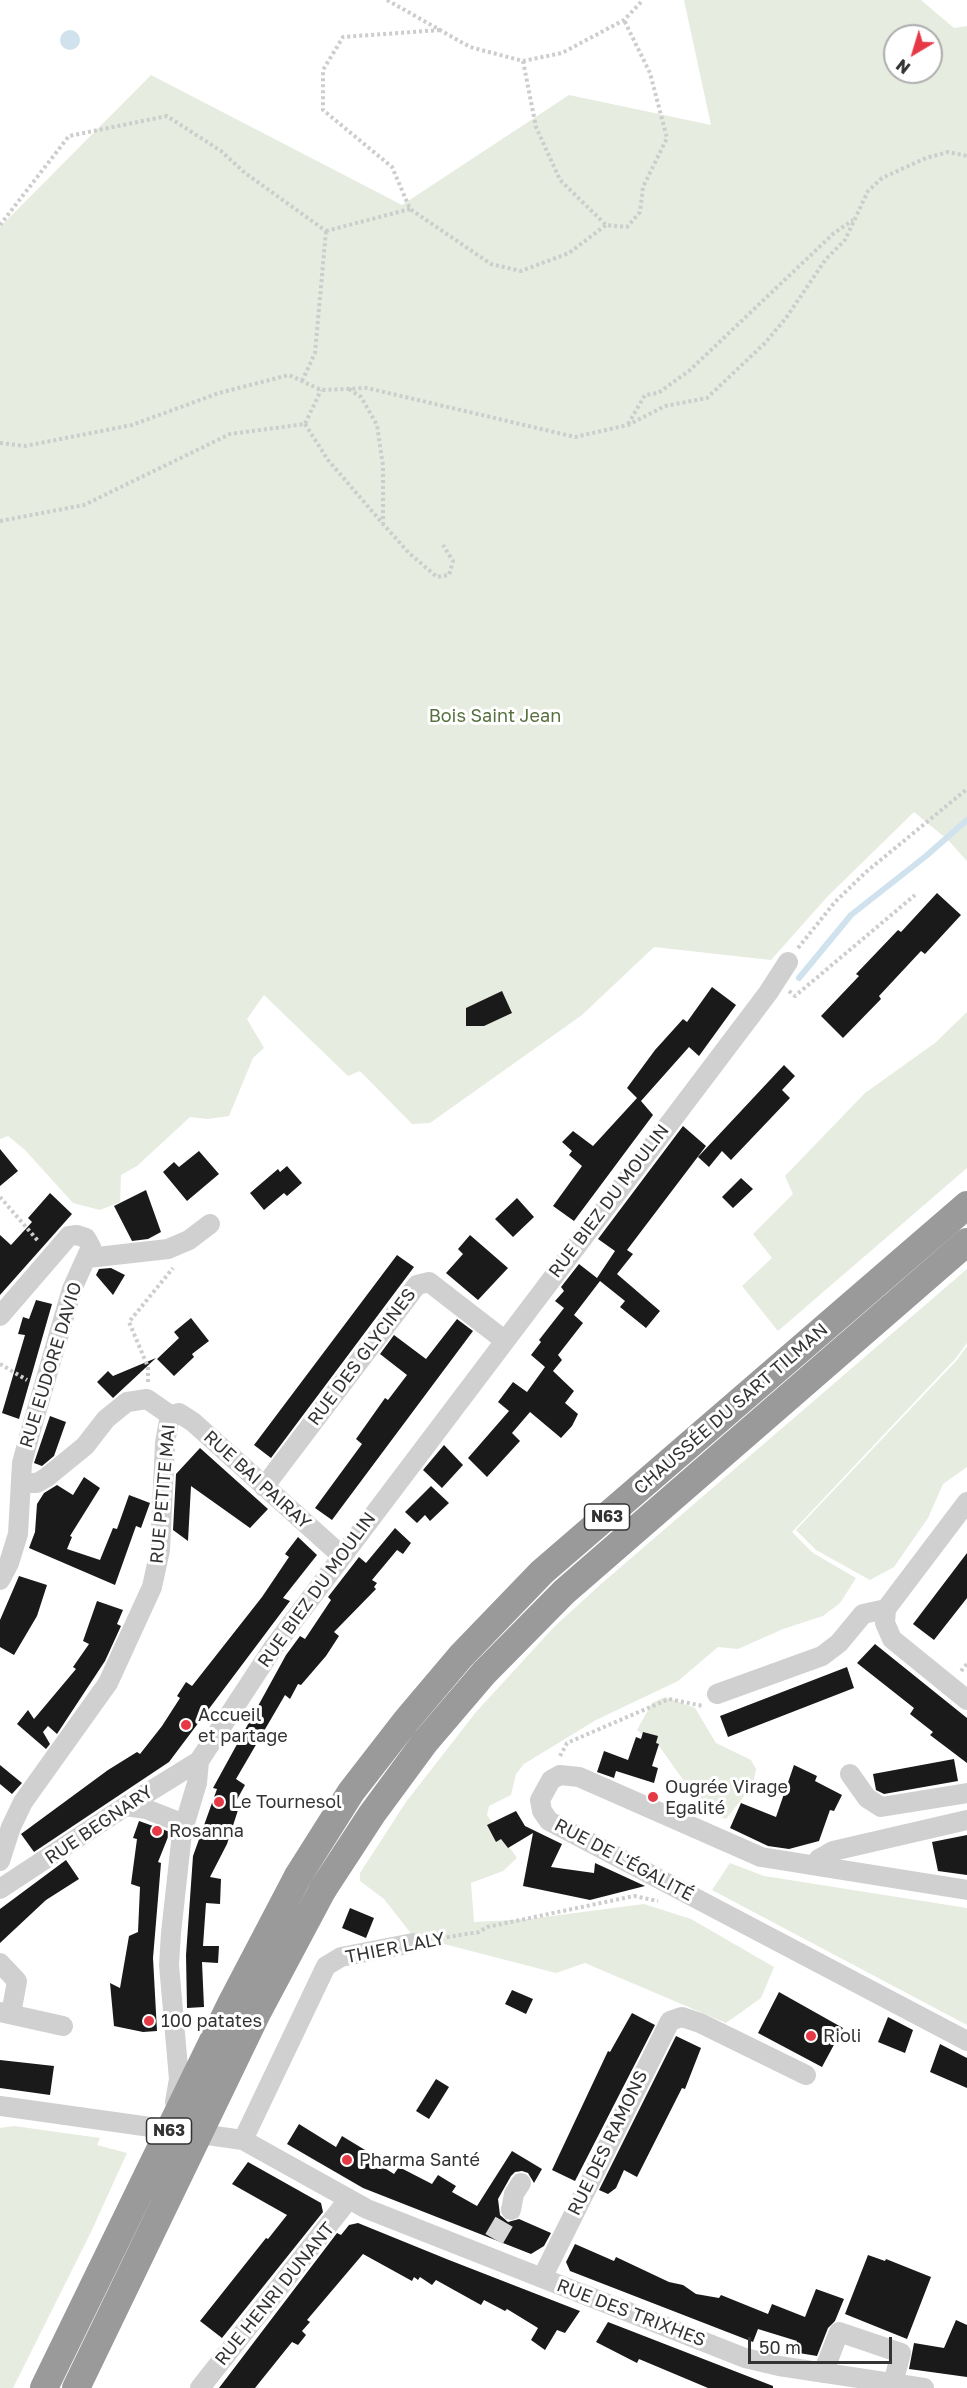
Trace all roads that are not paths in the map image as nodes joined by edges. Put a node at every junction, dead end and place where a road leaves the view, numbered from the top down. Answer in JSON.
{"nodes":[{"id":1,"x":788,"y":962,"type":"road end"},
{"id":2,"x":967,"y":1205,"type":"edge"},
{"id":3,"x":210,"y":1224,"type":"dead end"},
{"id":4,"x":967,"y":1242,"type":"edge"},
{"id":5,"x":88,"y":1258,"type":"junction"},
{"id":6,"x":0,"y":1316,"type":"edge"},
{"id":7,"x":504,"y":1340,"type":"junction"},
{"id":8,"x":170,"y":1415,"type":"junction"},
{"id":9,"x":21,"y":1483,"type":"junction"},
{"id":10,"x":264,"y":1487,"type":"junction"},
{"id":11,"x":967,"y":1502,"type":"edge"},
{"id":12,"x":342,"y":1556,"type":"junction"},
{"id":13,"x":0,"y":1580,"type":"edge"},
{"id":14,"x":886,"y":1609,"type":"junction"},
{"id":15,"x":712,"y":1700,"type":"road end"},
{"id":16,"x":967,"y":1700,"type":"edge"},
{"id":17,"x":199,"y":1761,"type":"junction"},
{"id":18,"x":850,"y":1774,"type":"dead end"},
{"id":19,"x":967,"y":1793,"type":"edge"},
{"id":20,"x":126,"y":1806,"type":"junction"},
{"id":21,"x":967,"y":1820,"type":"edge"},
{"id":22,"x":184,"y":1824,"type":"junction"},
{"id":23,"x":0,"y":1861,"type":"edge"},
{"id":24,"x":818,"y":1866,"type":"junction"},
{"id":25,"x":310,"y":1883,"type":"junction"},
{"id":26,"x":0,"y":1889,"type":"edge"},
{"id":27,"x":967,"y":1890,"type":"edge"},
{"id":28,"x":414,"y":1943,"type":"road end"},
{"id":29,"x":0,"y":1963,"type":"edge"},
{"id":30,"x":5,"y":2013,"type":"edge"},
{"id":31,"x":63,"y":2026,"type":"dead end"},
{"id":32,"x":967,"y":2041,"type":"edge"},
{"id":33,"x":806,"y":2075,"type":"dead end"},
{"id":34,"x":0,"y":2106,"type":"edge"},
{"id":35,"x":163,"y":2128,"type":"junction"},
{"id":36,"x":243,"y":2140,"type":"junction"},
{"id":37,"x":521,"y":2183,"type":"dead end"},
{"id":38,"x":348,"y":2200,"type":"junction"},
{"id":39,"x":511,"y":2210,"type":"tunnel mouth"},
{"id":40,"x":542,"y":2278,"type":"junction"},
{"id":41,"x":816,"y":2377,"type":"edge"},
{"id":42,"x":893,"y":2383,"type":"junction"},
{"id":43,"x":44,"y":2388,"type":"edge"},
{"id":44,"x":76,"y":2388,"type":"edge"},
{"id":45,"x":200,"y":2388,"type":"edge"},
{"id":46,"x":924,"y":2388,"type":"edge"}],
"edges":[{"from":1,"to":7,"type":"street","name":"RUE BIEZ DU MOULIN"},
{"from":2,"to":25,"type":"highway","name":"CHAUSSÉE DU SART TILMAN","number":"N63"},
{"from":3,"to":5,"type":"street"},
{"from":4,"to":25,"type":"highway","name":"CHAUSSÉE DU SART TILMAN","number":"N63"},
{"from":5,"to":6,"type":"street","name":"RUE EUDORE DAVIO"},
{"from":5,"to":9,"type":"street","name":"RUE EUDORE DAVIO"},
{"from":7,"to":10,"type":"street","name":"RUE DES GLYCINES"},
{"from":7,"to":12,"type":"street","name":"RUE BIEZ DU MOULIN"},
{"from":8,"to":9,"type":"street","name":"RUE PETITE MAI"},
{"from":8,"to":10,"type":"street","name":"RUE BAI PAIRAY"},
{"from":8,"to":23,"type":"street","name":"RUE PETITE MAI"},
{"from":9,"to":13,"type":"street","name":"RUE EUDORE DAVIO"},
{"from":10,"to":12,"type":"street","name":"RUE BAI PAIRAY"},
{"from":11,"to":14,"type":"street"},
{"from":12,"to":17,"type":"street","name":"RUE BIEZ DU MOULIN"},
{"from":14,"to":15,"type":"street"},
{"from":14,"to":16,"type":"street"},
{"from":17,"to":20,"type":"street","name":"RUE BEGNARY"},
{"from":17,"to":22,"type":"street","name":"RUE BIEZ DU MOULIN"},
{"from":18,"to":19,"type":"street"},
{"from":20,"to":22,"type":"street"},
{"from":20,"to":26,"type":"street","name":"RUE BEGNARY"},
{"from":21,"to":24,"type":"street"},
{"from":22,"to":35,"type":"street","name":"RUE BIEZ DU MOULIN"},
{"from":24,"to":27,"type":"street"},
{"from":24,"to":32,"type":"street","name":"RUE DE L'ÉGALITÉ"},
{"from":25,"to":43,"type":"highway","name":"CHAUSSÉE DU SART TILMAN","number":"N63","bridge":true},
{"from":25,"to":44,"type":"highway","name":"CHAUSSÉE DU SART TILMAN","number":"N63","bridge":true},
{"from":28,"to":36,"type":"street","name":"THIER LALY"},
{"from":29,"to":30,"type":"street"},
{"from":30,"to":31,"type":"street"},
{"from":33,"to":40,"type":"street","name":"RUE DES RAMONS"},
{"from":34,"to":35,"type":"street"},
{"from":35,"to":36,"type":"street"},
{"from":36,"to":38,"type":"street"},
{"from":37,"to":39,"type":"street"},
{"from":38,"to":40,"type":"street","name":"RUE DES TRIXHES"},
{"from":38,"to":45,"type":"street","name":"RUE HENRI DUNANT"},
{"from":40,"to":41,"type":"street","name":"RUE DES TRIXHES"},
{"from":41,"to":42,"type":"street","name":"RUE DES TRIXHES"},
{"from":41,"to":42,"type":"street"},
{"from":42,"to":46,"type":"street","name":"RUE DES TRIXHES"}]}
